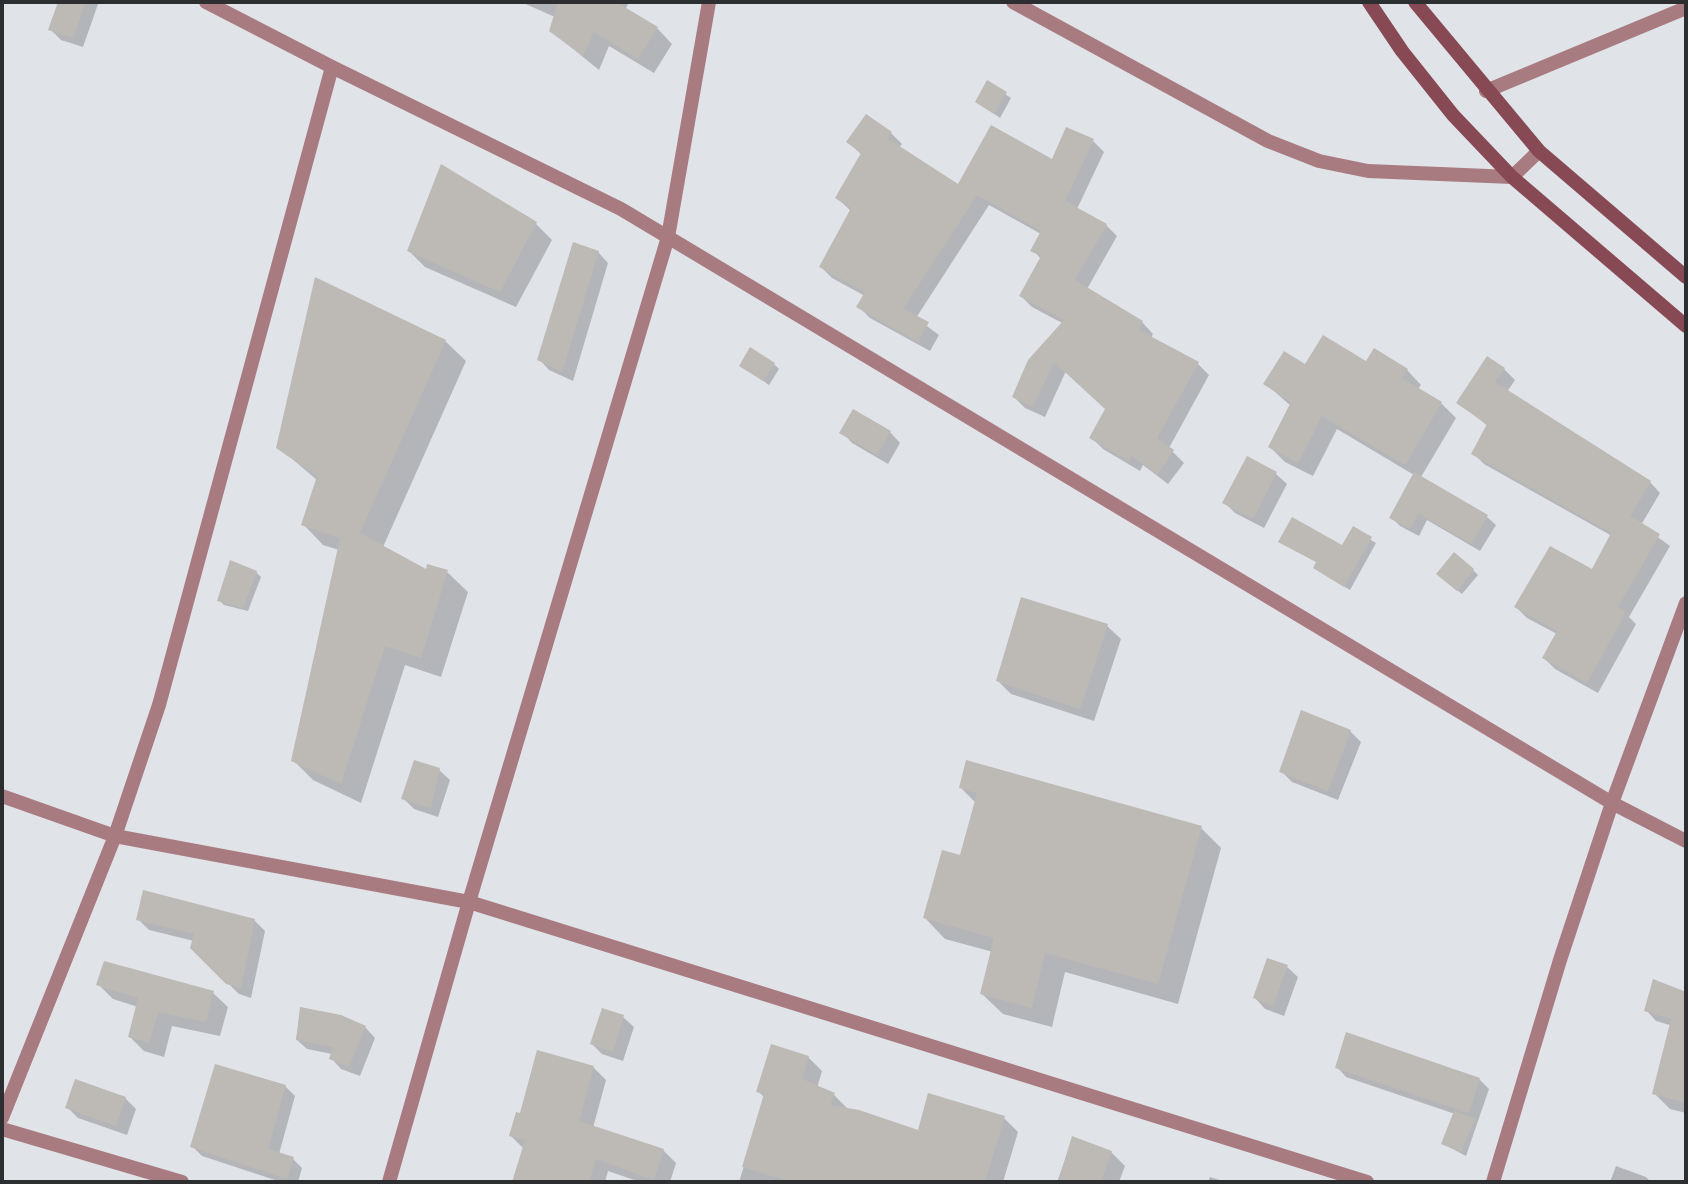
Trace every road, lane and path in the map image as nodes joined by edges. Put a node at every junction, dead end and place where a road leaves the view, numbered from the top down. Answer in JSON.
{"nodes":[{"id":1,"x":206,"y":2,"type":"edge"},
{"id":2,"x":709,"y":2,"type":"edge"},
{"id":3,"x":1013,"y":2,"type":"edge"},
{"id":4,"x":1369,"y":2,"type":"edge"},
{"id":5,"x":1415,"y":2,"type":"edge"},
{"id":6,"x":1686,"y":8,"type":"edge"},
{"id":7,"x":332,"y":68,"type":"junction"},
{"id":8,"x":1486,"y":91,"type":"junction"},
{"id":9,"x":1539,"y":151,"type":"junction"},
{"id":10,"x":1512,"y":177,"type":"junction"},
{"id":11,"x":668,"y":237,"type":"junction"},
{"id":12,"x":1686,"y":277,"type":"edge"},
{"id":13,"x":1686,"y":326,"type":"edge"},
{"id":14,"x":1686,"y":603,"type":"edge"},
{"id":15,"x":2,"y":796,"type":"edge"},
{"id":16,"x":1612,"y":803,"type":"junction"},
{"id":17,"x":115,"y":836,"type":"junction"},
{"id":18,"x":1686,"y":841,"type":"edge"},
{"id":19,"x":469,"y":902,"type":"junction"},
{"id":20,"x":2,"y":1118,"type":"edge"},
{"id":21,"x":2,"y":1129,"type":"edge"},
{"id":22,"x":182,"y":1182,"type":"edge"},
{"id":23,"x":389,"y":1182,"type":"edge"},
{"id":24,"x":1367,"y":1182,"type":"edge"},
{"id":25,"x":1493,"y":1182,"type":"edge"}],
"edges":[{"from":1,"to":7,"type":"street"},
{"from":2,"to":11,"type":"street"},
{"from":3,"to":10,"type":"street"},
{"from":4,"to":10,"type":"street"},
{"from":5,"to":8,"type":"street"},
{"from":6,"to":8,"type":"street"},
{"from":7,"to":11,"type":"street"},
{"from":7,"to":17,"type":"street"},
{"from":8,"to":9,"type":"street"},
{"from":9,"to":10,"type":"street"},
{"from":9,"to":12,"type":"street"},
{"from":10,"to":13,"type":"street"},
{"from":11,"to":16,"type":"street"},
{"from":11,"to":19,"type":"street"},
{"from":14,"to":16,"type":"street"},
{"from":15,"to":17,"type":"street"},
{"from":16,"to":18,"type":"street"},
{"from":16,"to":25,"type":"street"},
{"from":17,"to":19,"type":"street"},
{"from":17,"to":20,"type":"street"},
{"from":19,"to":23,"type":"street"},
{"from":19,"to":24,"type":"street"},
{"from":21,"to":22,"type":"street"}]}
